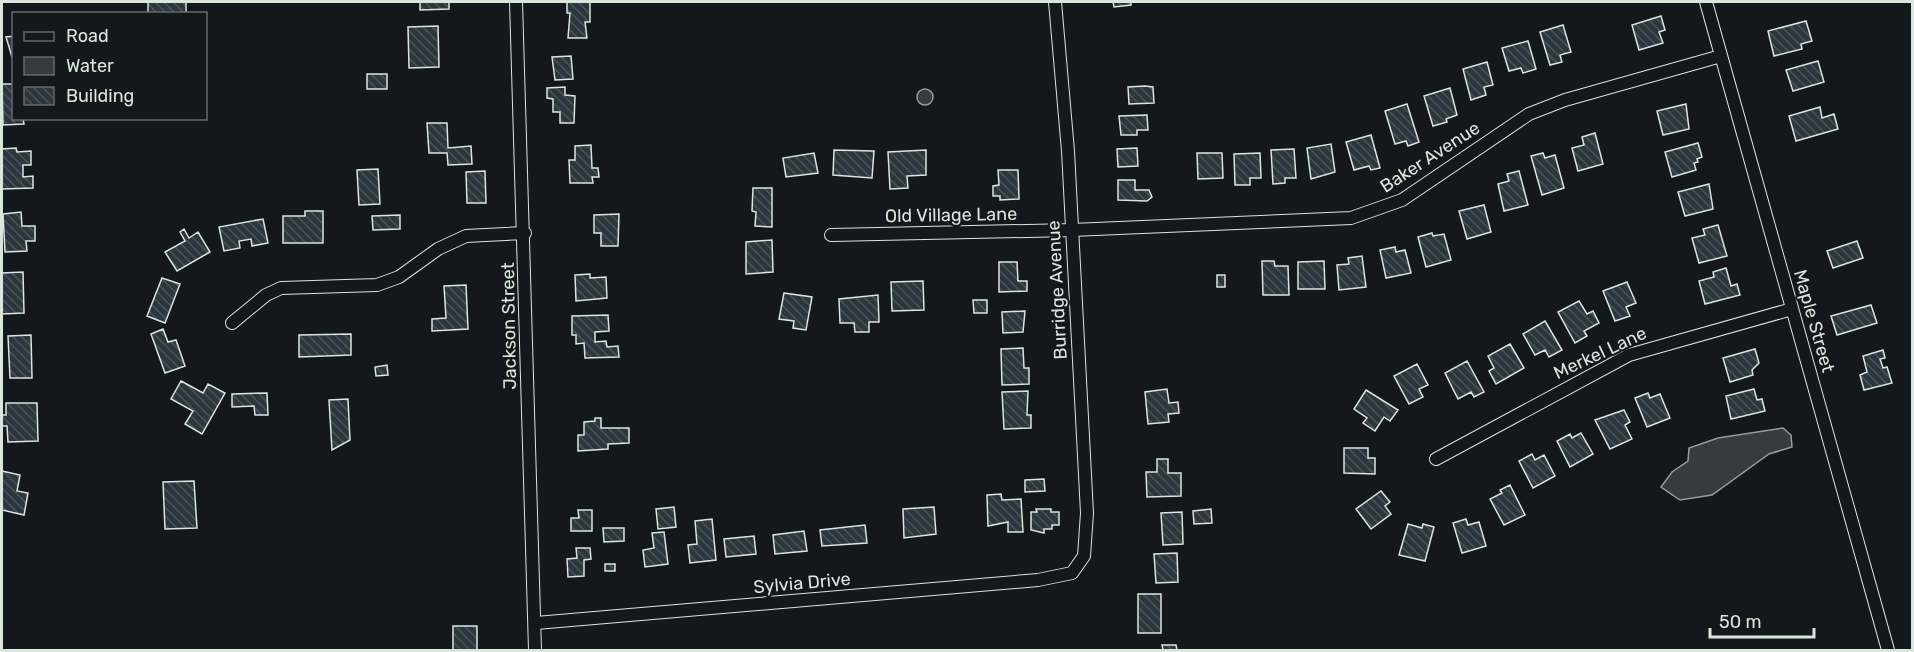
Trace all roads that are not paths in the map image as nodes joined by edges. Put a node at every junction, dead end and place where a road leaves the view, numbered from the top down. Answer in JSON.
{"nodes":[{"id":1,"x":516,"y":2,"type":"edge"},
{"id":2,"x":1055,"y":2,"type":"edge"},
{"id":3,"x":1706,"y":2,"type":"edge"},
{"id":4,"x":1722,"y":56,"type":"junction"},
{"id":5,"x":1072,"y":230,"type":"junction"},
{"id":6,"x":525,"y":233,"type":"junction"},
{"id":7,"x":831,"y":236,"type":"dead end"},
{"id":8,"x":1792,"y":309,"type":"junction"},
{"id":9,"x":232,"y":323,"type":"dead end"},
{"id":10,"x":1436,"y":459,"type":"dead end"},
{"id":11,"x":1072,"y":573,"type":"joint"},
{"id":12,"x":536,"y":622,"type":"junction"},
{"id":13,"x":535,"y":651,"type":"edge"},
{"id":14,"x":1888,"y":651,"type":"edge"}],
"edges":[{"from":1,"to":6,"type":"street","name":"Jackson Street"},
{"from":2,"to":5,"type":"street","name":"Burridge Avenue"},
{"from":3,"to":4,"type":"street","name":"Maple Street"},
{"from":4,"to":5,"type":"street","name":"Baker Avenue"},
{"from":4,"to":8,"type":"street","name":"Maple Street"},
{"from":5,"to":7,"type":"street","name":"Old Village Lane"},
{"from":5,"to":11,"type":"street","name":"Burridge Avenue"},
{"from":6,"to":9,"type":"street"},
{"from":6,"to":12,"type":"street","name":"Jackson Street"},
{"from":8,"to":10,"type":"street","name":"Merkel Lane"},
{"from":8,"to":14,"type":"street","name":"Maple Street"},
{"from":11,"to":12,"type":"street","name":"Sylvia Drive"},
{"from":12,"to":13,"type":"street","name":"Jackson Street"}]}
